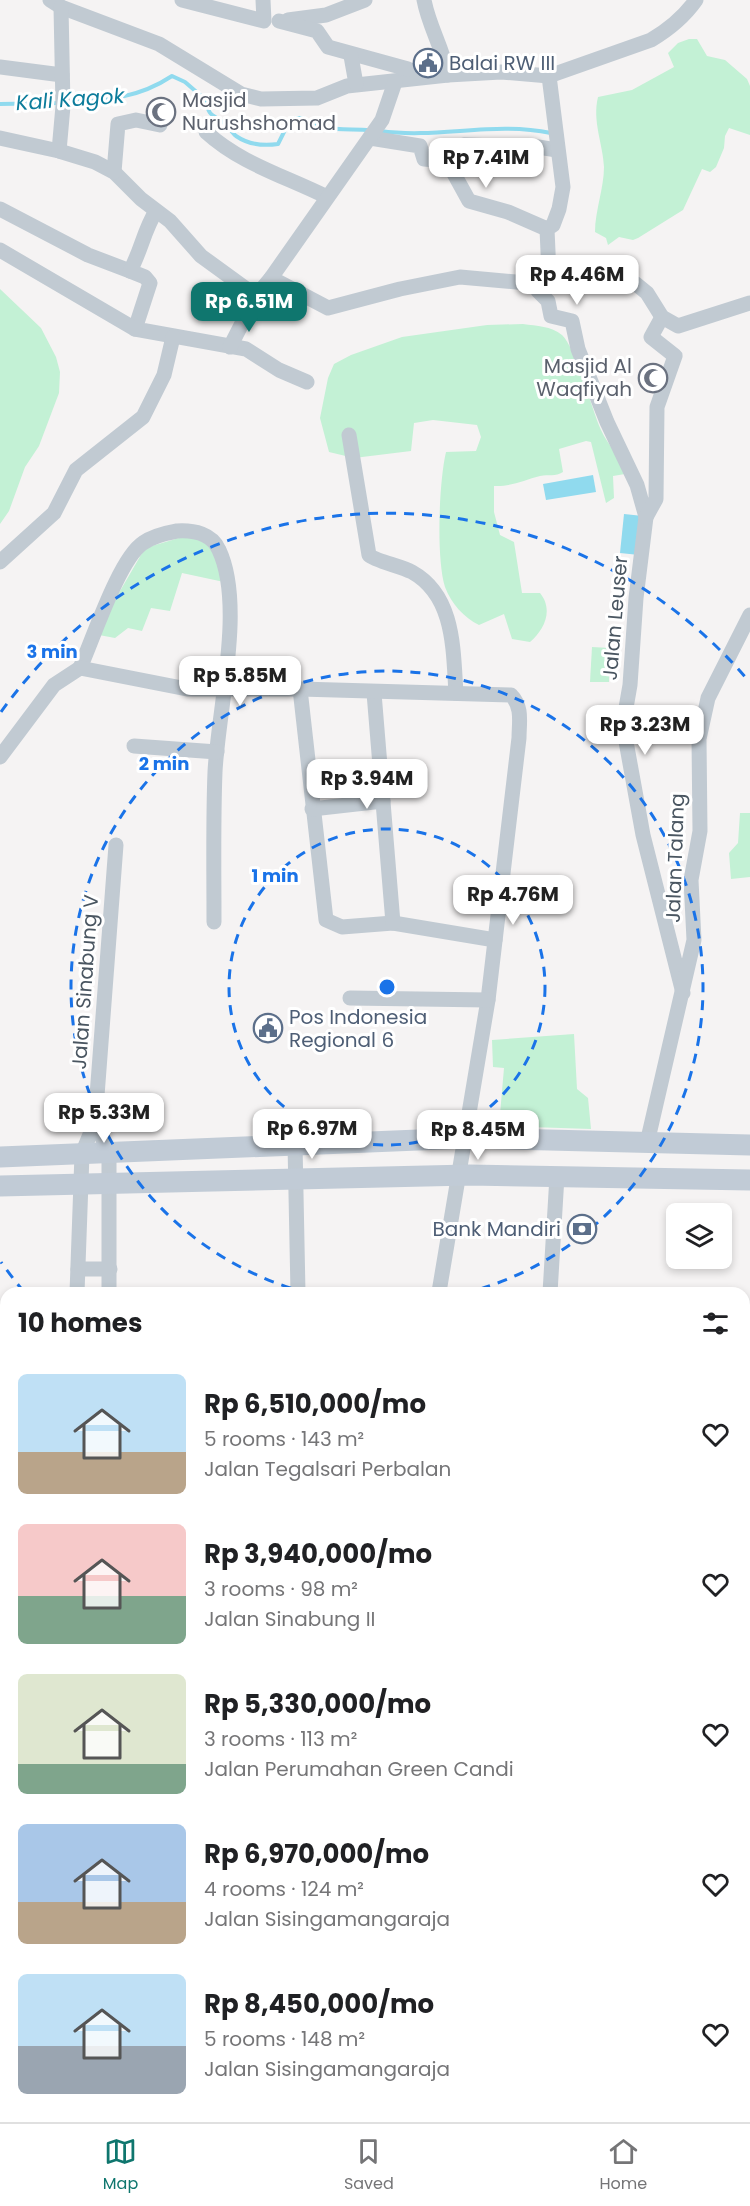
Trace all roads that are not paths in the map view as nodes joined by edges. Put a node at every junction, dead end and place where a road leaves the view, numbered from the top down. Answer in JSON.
{"nodes":[{"id":1,"x":182,"y":0,"type":"edge"},
{"id":2,"x":263,"y":0,"type":"edge"},
{"id":3,"x":365,"y":0,"type":"edge"},
{"id":4,"x":424,"y":0,"type":"edge"},
{"id":5,"x":696,"y":0,"type":"edge"},
{"id":6,"x":56,"y":4,"type":"edge"},
{"id":7,"x":271,"y":21,"type":"junction"},
{"id":8,"x":351,"y":56,"type":"junction"},
{"id":9,"x":0,"y":67,"type":"edge"},
{"id":10,"x":408,"y":69,"type":"dead end"},
{"id":11,"x":62,"y":75,"type":"junction"},
{"id":12,"x":448,"y":75,"type":"junction"},
{"id":13,"x":549,"y":76,"type":"junction"},
{"id":14,"x":395,"y":82,"type":"junction"},
{"id":15,"x":356,"y":84,"type":"junction"},
{"id":16,"x":160,"y":125,"type":"dead end"},
{"id":17,"x":206,"y":132,"type":"dead end"},
{"id":18,"x":372,"y":136,"type":"junction"},
{"id":19,"x":0,"y":138,"type":"edge"},
{"id":20,"x":556,"y":147,"type":"junction"},
{"id":21,"x":59,"y":151,"type":"junction"},
{"id":22,"x":453,"y":169,"type":"junction"},
{"id":23,"x":114,"y":172,"type":"junction"},
{"id":24,"x":327,"y":197,"type":"junction"},
{"id":25,"x":0,"y":209,"type":"edge"},
{"id":26,"x":156,"y":211,"type":"junction"},
{"id":27,"x":547,"y":229,"type":"junction"},
{"id":28,"x":0,"y":250,"type":"edge"},
{"id":29,"x":130,"y":271,"type":"junction"},
{"id":30,"x":546,"y":276,"type":"junction"},
{"id":31,"x":271,"y":278,"type":"junction"},
{"id":32,"x":256,"y":296,"type":"junction"},
{"id":33,"x":750,"y":303,"type":"edge"},
{"id":34,"x":662,"y":317,"type":"junction"},
{"id":35,"x":135,"y":329,"type":"junction"},
{"id":36,"x":173,"y":337,"type":"junction"},
{"id":37,"x":230,"y":347,"type":"junction"},
{"id":38,"x":307,"y":382,"type":"dead end"},
{"id":39,"x":349,"y":435,"type":"dead end"},
{"id":40,"x":646,"y":517,"type":"junction"},
{"id":41,"x":0,"y":562,"type":"edge"},
{"id":42,"x":750,"y":615,"type":"edge"},
{"id":43,"x":80,"y":668,"type":"junction"},
{"id":44,"x":300,"y":689,"type":"junction"},
{"id":45,"x":223,"y":691,"type":"junction"},
{"id":46,"x":374,"y":693,"type":"junction"},
{"id":47,"x":456,"y":693,"type":"junction"},
{"id":48,"x":135,"y":746,"type":"dead end"},
{"id":49,"x":217,"y":752,"type":"junction"},
{"id":50,"x":0,"y":757,"type":"edge"},
{"id":51,"x":383,"y":801,"type":"junction"},
{"id":52,"x":312,"y":809,"type":"junction"},
{"id":53,"x":116,"y":845,"type":"dead end"},
{"id":54,"x":214,"y":922,"type":"dead end"},
{"id":55,"x":393,"y":924,"type":"junction"},
{"id":56,"x":495,"y":940,"type":"junction"},
{"id":57,"x":683,"y":993,"type":"junction"},
{"id":58,"x":350,"y":998,"type":"dead end"},
{"id":59,"x":488,"y":1000,"type":"junction"},
{"id":60,"x":95,"y":1122,"type":"junction"},
{"id":61,"x":467,"y":1138,"type":"junction"},
{"id":62,"x":647,"y":1143,"type":"junction"},
{"id":63,"x":295,"y":1144,"type":"junction"},
{"id":64,"x":750,"y":1145,"type":"edge"},
{"id":65,"x":109,"y":1153,"type":"junction"},
{"id":66,"x":82,"y":1154,"type":"junction"},
{"id":67,"x":0,"y":1157,"type":"edge"},
{"id":68,"x":458,"y":1175,"type":"junction"},
{"id":69,"x":557,"y":1176,"type":"junction"},
{"id":70,"x":296,"y":1179,"type":"junction"},
{"id":71,"x":750,"y":1180,"type":"edge"},
{"id":72,"x":111,"y":1182,"type":"junction"},
{"id":73,"x":80,"y":1183,"type":"junction"},
{"id":74,"x":0,"y":1186,"type":"edge"},
{"id":75,"x":78,"y":1269,"type":"junction"},
{"id":76,"x":110,"y":1269,"type":"junction"},
{"id":77,"x":77,"y":1287,"type":"edge"},
{"id":78,"x":109,"y":1287,"type":"edge"},
{"id":79,"x":298,"y":1287,"type":"edge"},
{"id":80,"x":441,"y":1287,"type":"edge"},
{"id":81,"x":550,"y":1287,"type":"edge"}],
"edges":[{"from":1,"to":7,"type":"street"},
{"from":2,"to":7,"type":"street"},
{"from":3,"to":7,"type":"street"},
{"from":4,"to":12,"type":"street"},
{"from":5,"to":13,"type":"street"},
{"from":6,"to":11,"type":"street"},
{"from":6,"to":15,"type":"street"},
{"from":7,"to":8,"type":"street"},
{"from":8,"to":10,"type":"street"},
{"from":8,"to":15,"type":"street"},
{"from":9,"to":11,"type":"street"},
{"from":11,"to":21,"type":"street"},
{"from":12,"to":13,"type":"street"},
{"from":12,"to":14,"type":"street"},
{"from":13,"to":20,"type":"street"},
{"from":14,"to":15,"type":"street"},
{"from":14,"to":18,"type":"street"},
{"from":16,"to":23,"type":"street"},
{"from":17,"to":24,"type":"street"},
{"from":18,"to":22,"type":"street"},
{"from":18,"to":24,"type":"street"},
{"from":19,"to":21,"type":"street"},
{"from":20,"to":22,"type":"street"},
{"from":20,"to":27,"type":"street"},
{"from":21,"to":23,"type":"street"},
{"from":22,"to":27,"type":"street"},
{"from":23,"to":26,"type":"street"},
{"from":24,"to":31,"type":"street"},
{"from":25,"to":29,"type":"street"},
{"from":26,"to":29,"type":"street"},
{"from":26,"to":32,"type":"street"},
{"from":27,"to":30,"type":"street"},
{"from":28,"to":35,"type":"street"},
{"from":29,"to":35,"type":"street"},
{"from":30,"to":31,"type":"street"},
{"from":30,"to":34,"type":"street"},
{"from":30,"to":40,"type":"street","name":"Jalan Leuser"},
{"from":31,"to":32,"type":"street"},
{"from":32,"to":37,"type":"street"},
{"from":33,"to":34,"type":"street"},
{"from":34,"to":40,"type":"street"},
{"from":35,"to":36,"type":"street"},
{"from":36,"to":37,"type":"street"},
{"from":36,"to":41,"type":"street"},
{"from":37,"to":38,"type":"street"},
{"from":39,"to":47,"type":"street"},
{"from":40,"to":57,"type":"street","name":"Jalan Leuser"},
{"from":42,"to":57,"type":"street","name":"Jalan Talang"},
{"from":43,"to":45,"type":"street"},
{"from":43,"to":45,"type":"street"},
{"from":43,"to":50,"type":"street"},
{"from":44,"to":45,"type":"street"},
{"from":44,"to":46,"type":"street"},
{"from":44,"to":52,"type":"street"},
{"from":45,"to":49,"type":"street"},
{"from":46,"to":47,"type":"street"},
{"from":46,"to":51,"type":"street"},
{"from":47,"to":56,"type":"street"},
{"from":48,"to":49,"type":"street"},
{"from":49,"to":54,"type":"street"},
{"from":51,"to":52,"type":"street"},
{"from":51,"to":55,"type":"street"},
{"from":52,"to":55,"type":"street"},
{"from":53,"to":60,"type":"street","name":"Jalan Sinabung V"},
{"from":55,"to":56,"type":"street"},
{"from":56,"to":59,"type":"street"},
{"from":57,"to":62,"type":"street","name":"Jalan Talang"},
{"from":58,"to":59,"type":"street"},
{"from":59,"to":61,"type":"street"},
{"from":60,"to":65,"type":"street"},
{"from":60,"to":66,"type":"street"},
{"from":61,"to":62,"type":"main road"},
{"from":61,"to":63,"type":"main road"},
{"from":61,"to":68,"type":"street"},
{"from":62,"to":64,"type":"main road"},
{"from":63,"to":65,"type":"main road"},
{"from":63,"to":70,"type":"street"},
{"from":65,"to":66,"type":"main road"},
{"from":65,"to":72,"type":"street"},
{"from":66,"to":67,"type":"main road"},
{"from":66,"to":73,"type":"street"},
{"from":68,"to":69,"type":"main road"},
{"from":68,"to":70,"type":"main road"},
{"from":68,"to":80,"type":"street"},
{"from":69,"to":71,"type":"main road"},
{"from":69,"to":81,"type":"street"},
{"from":70,"to":72,"type":"main road"},
{"from":70,"to":79,"type":"street"},
{"from":72,"to":73,"type":"main road"},
{"from":72,"to":76,"type":"street"},
{"from":73,"to":74,"type":"main road"},
{"from":73,"to":75,"type":"street"},
{"from":75,"to":76,"type":"street"},
{"from":75,"to":77,"type":"street"},
{"from":76,"to":78,"type":"street"}]}
